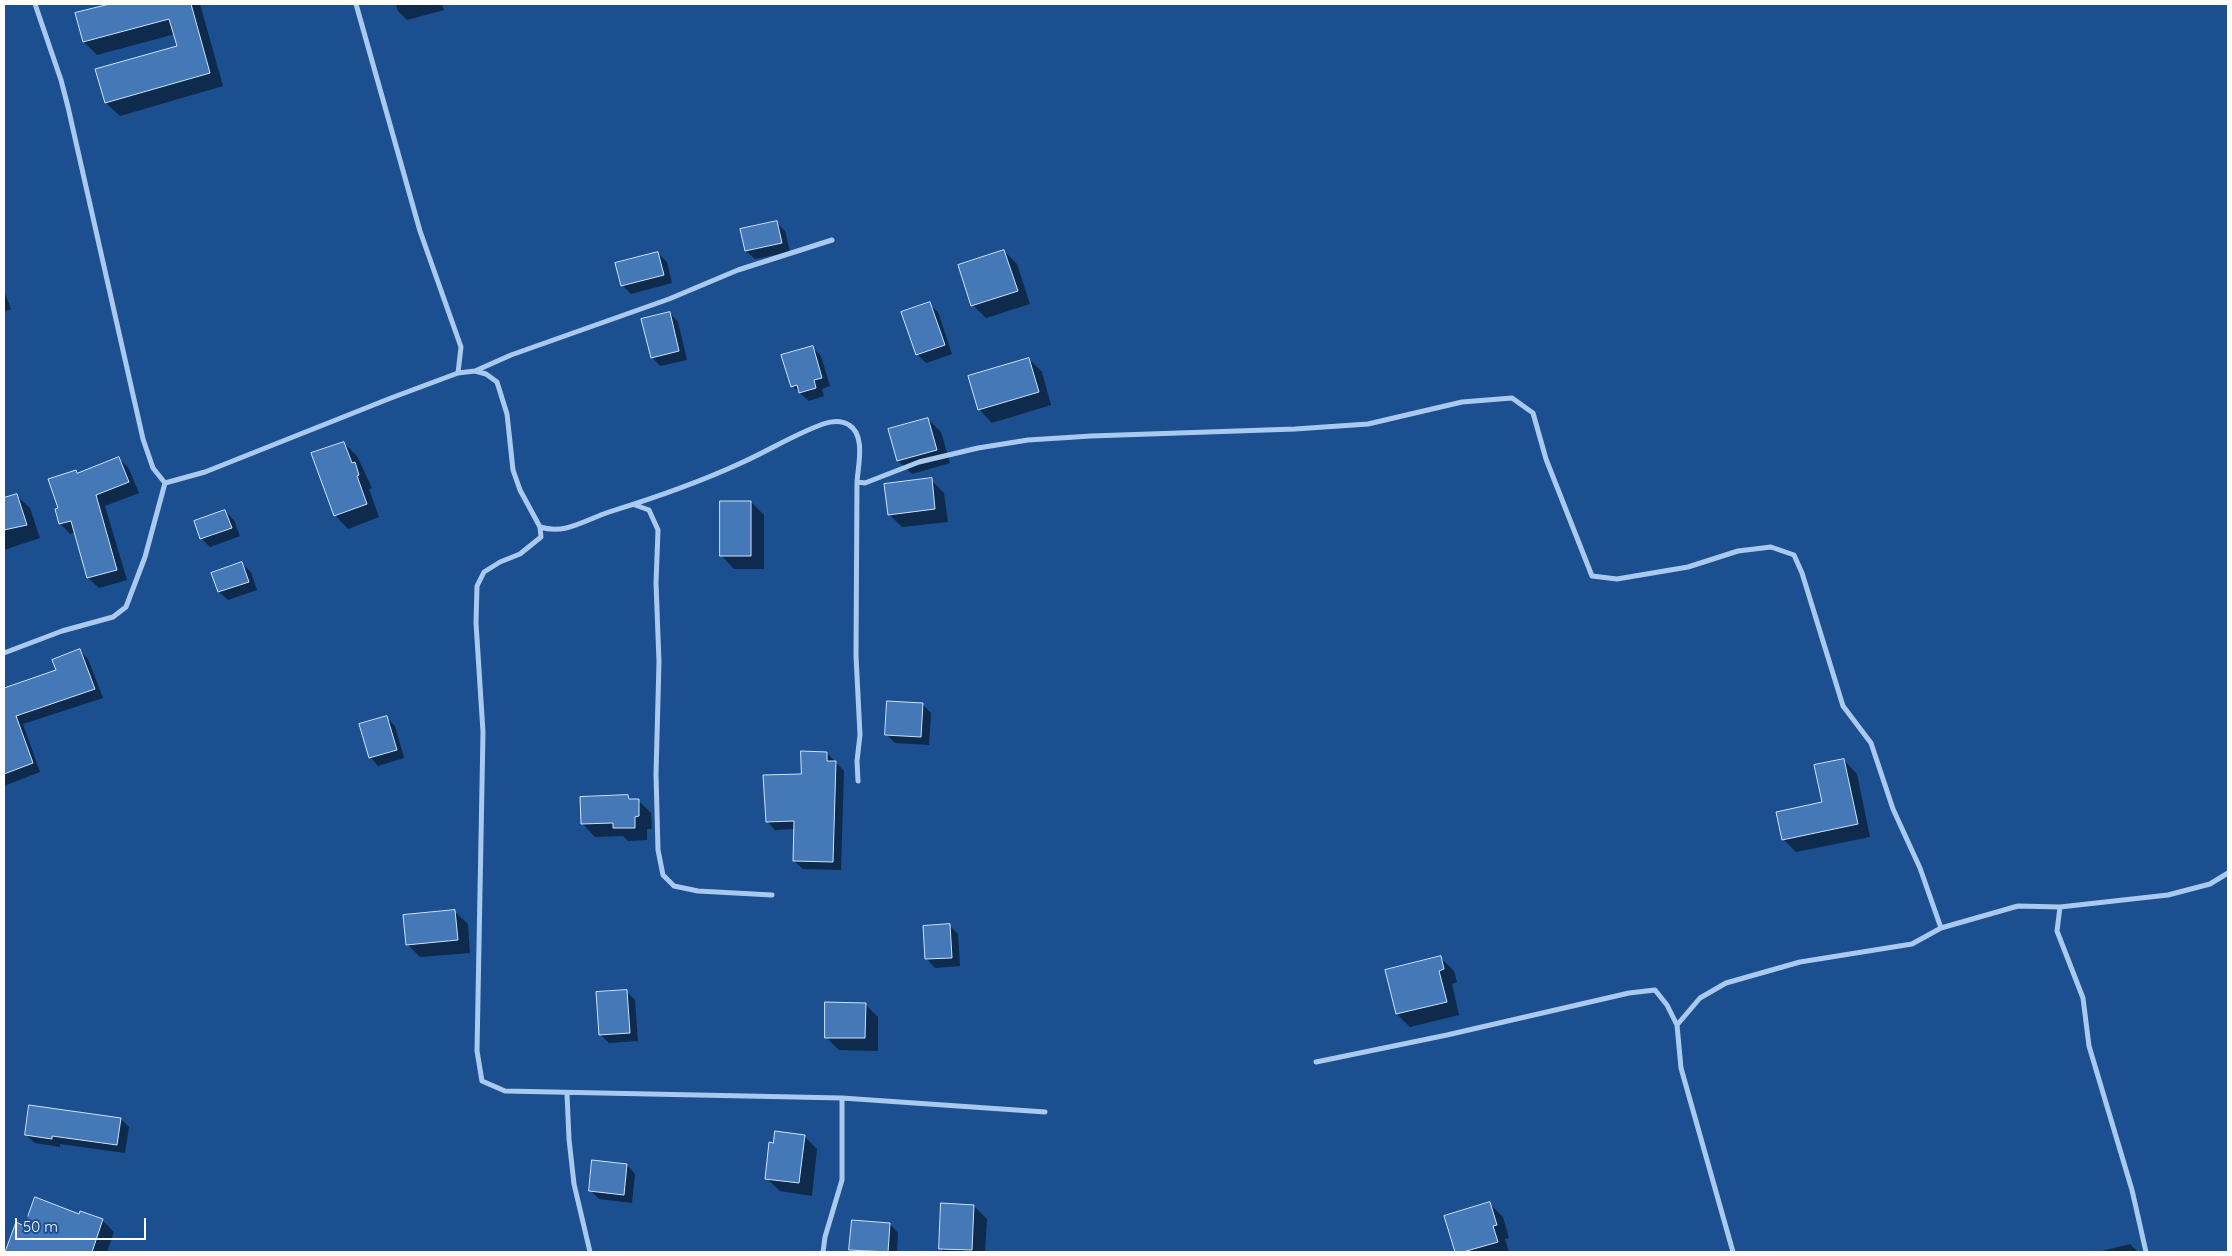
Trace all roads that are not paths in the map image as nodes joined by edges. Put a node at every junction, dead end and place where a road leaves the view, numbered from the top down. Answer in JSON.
{"nodes":[{"id":1,"x":35,"y":4,"type":"edge"},
{"id":2,"x":356,"y":4,"type":"edge"},
{"id":3,"x":832,"y":240,"type":"dead end"},
{"id":4,"x":475,"y":371,"type":"junction"},
{"id":5,"x":458,"y":373,"type":"junction"},
{"id":6,"x":857,"y":482,"type":"junction"},
{"id":7,"x":165,"y":483,"type":"junction"},
{"id":8,"x":634,"y":504,"type":"junction"},
{"id":9,"x":540,"y":527,"type":"junction"},
{"id":10,"x":4,"y":653,"type":"edge"},
{"id":11,"x":858,"y":782,"type":"dead end"},
{"id":12,"x":2228,"y":873,"type":"edge"},
{"id":13,"x":772,"y":895,"type":"dead end"},
{"id":14,"x":2060,"y":907,"type":"junction"},
{"id":15,"x":1941,"y":928,"type":"junction"},
{"id":16,"x":1677,"y":1025,"type":"junction"},
{"id":17,"x":1316,"y":1062,"type":"dead end"},
{"id":18,"x":567,"y":1094,"type":"junction"},
{"id":19,"x":842,"y":1098,"type":"junction"},
{"id":20,"x":1045,"y":1112,"type":"dead end"},
{"id":21,"x":590,"y":1252,"type":"edge"},
{"id":22,"x":824,"y":1252,"type":"edge"},
{"id":23,"x":1733,"y":1252,"type":"edge"},
{"id":24,"x":2146,"y":1252,"type":"edge"}],
"edges":[{"from":1,"to":7,"type":"street"},
{"from":2,"to":5,"type":"street"},
{"from":3,"to":4,"type":"street"},
{"from":4,"to":5,"type":"street"},
{"from":4,"to":9,"type":"street"},
{"from":5,"to":7,"type":"street"},
{"from":6,"to":8,"type":"street"},
{"from":6,"to":11,"type":"street"},
{"from":6,"to":15,"type":"street"},
{"from":7,"to":10,"type":"street"},
{"from":8,"to":9,"type":"street"},
{"from":8,"to":13,"type":"street"},
{"from":9,"to":18,"type":"street"},
{"from":12,"to":14,"type":"street"},
{"from":14,"to":15,"type":"street"},
{"from":14,"to":24,"type":"street"},
{"from":15,"to":16,"type":"street"},
{"from":16,"to":17,"type":"street"},
{"from":16,"to":23,"type":"street"},
{"from":18,"to":19,"type":"street"},
{"from":18,"to":21,"type":"street"},
{"from":19,"to":20,"type":"street"},
{"from":19,"to":22,"type":"street"}]}
